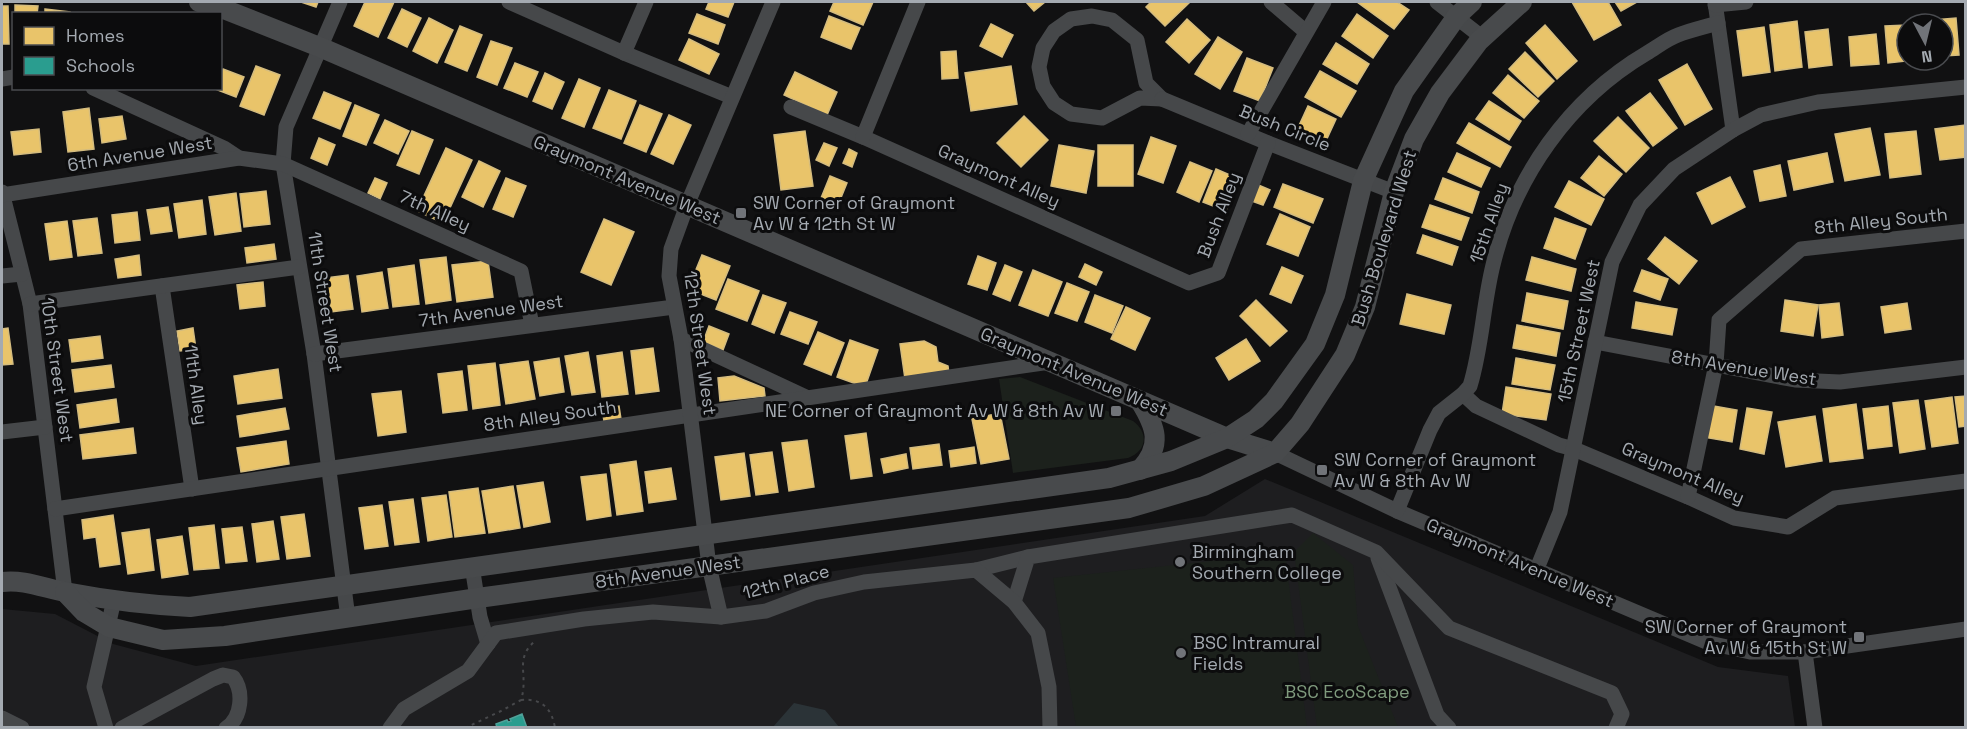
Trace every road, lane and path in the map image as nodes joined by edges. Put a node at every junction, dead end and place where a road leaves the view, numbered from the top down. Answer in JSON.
{"nodes":[{"id":1,"x":199,"y":2,"type":"edge"},
{"id":2,"x":340,"y":2,"type":"edge"},
{"id":3,"x":509,"y":2,"type":"edge"},
{"id":4,"x":646,"y":2,"type":"edge"},
{"id":5,"x":773,"y":2,"type":"edge"},
{"id":6,"x":918,"y":2,"type":"edge"},
{"id":7,"x":1271,"y":2,"type":"edge"},
{"id":8,"x":1324,"y":2,"type":"edge"},
{"id":9,"x":1437,"y":2,"type":"edge"},
{"id":10,"x":1472,"y":2,"type":"edge"},
{"id":11,"x":1522,"y":2,"type":"edge"},
{"id":12,"x":1746,"y":2,"type":"edge"},
{"id":13,"x":1715,"y":3,"type":"edge"},
{"id":14,"x":1456,"y":16,"type":"junction"},
{"id":15,"x":1718,"y":23,"type":"junction"},
{"id":16,"x":1306,"y":32,"type":"junction"},
{"id":17,"x":1483,"y":38,"type":"junction"},
{"id":18,"x":322,"y":48,"type":"junction"},
{"id":19,"x":624,"y":53,"type":"junction"},
{"id":20,"x":1965,"y":87,"type":"edge"},
{"id":21,"x":97,"y":90,"type":"edge"},
{"id":22,"x":732,"y":97,"type":"junction"},
{"id":23,"x":1162,"y":99,"type":"junction"},
{"id":24,"x":791,"y":107,"type":"dead end"},
{"id":25,"x":1733,"y":130,"type":"junction"},
{"id":26,"x":1248,"y":134,"type":"junction"},
{"id":27,"x":863,"y":137,"type":"junction"},
{"id":28,"x":1268,"y":143,"type":"junction"},
{"id":29,"x":239,"y":158,"type":"junction"},
{"id":30,"x":284,"y":164,"type":"junction"},
{"id":31,"x":1363,"y":181,"type":"junction"},
{"id":32,"x":1394,"y":192,"type":"junction"},
{"id":33,"x":2,"y":194,"type":"edge"},
{"id":34,"x":687,"y":205,"type":"junction"},
{"id":35,"x":1965,"y":231,"type":"edge"},
{"id":36,"x":299,"y":267,"type":"junction"},
{"id":37,"x":22,"y":274,"type":"junction"},
{"id":38,"x":2,"y":276,"type":"edge"},
{"id":39,"x":1189,"y":283,"type":"joint"},
{"id":40,"x":162,"y":286,"type":"junction"},
{"id":41,"x":30,"y":304,"type":"junction"},
{"id":42,"x":674,"y":307,"type":"junction"},
{"id":43,"x":532,"y":325,"type":"junction"},
{"id":44,"x":681,"y":339,"type":"junction"},
{"id":45,"x":1594,"y":342,"type":"junction"},
{"id":46,"x":314,"y":354,"type":"junction"},
{"id":47,"x":1050,"y":362,"type":"junction"},
{"id":48,"x":1716,"y":364,"type":"junction"},
{"id":49,"x":1965,"y":367,"type":"edge"},
{"id":50,"x":1463,"y":394,"type":"junction"},
{"id":51,"x":807,"y":398,"type":"junction"},
{"id":52,"x":1140,"y":401,"type":"junction"},
{"id":53,"x":690,"y":415,"type":"junction"},
{"id":54,"x":45,"y":428,"type":"junction"},
{"id":55,"x":2,"y":432,"type":"edge"},
{"id":56,"x":1227,"y":438,"type":"junction"},
{"id":57,"x":1574,"y":449,"type":"junction"},
{"id":58,"x":1275,"y":453,"type":"junction"},
{"id":59,"x":329,"y":468,"type":"junction"},
{"id":60,"x":1140,"y":470,"type":"junction"},
{"id":61,"x":1965,"y":481,"type":"edge"},
{"id":62,"x":192,"y":489,"type":"junction"},
{"id":63,"x":1688,"y":497,"type":"junction"},
{"id":64,"x":55,"y":509,"type":"junction"},
{"id":65,"x":1397,"y":511,"type":"junction"},
{"id":66,"x":705,"y":534,"type":"junction"},
{"id":67,"x":1376,"y":552,"type":"junction"},
{"id":68,"x":1028,"y":557,"type":"junction"},
{"id":69,"x":472,"y":566,"type":"junction"},
{"id":70,"x":709,"y":566,"type":"junction"},
{"id":71,"x":976,"y":570,"type":"junction"},
{"id":72,"x":1536,"y":571,"type":"junction"},
{"id":73,"x":2,"y":582,"type":"edge"},
{"id":74,"x":343,"y":585,"type":"junction"},
{"id":75,"x":64,"y":592,"type":"junction"},
{"id":76,"x":478,"y":598,"type":"junction"},
{"id":77,"x":114,"y":600,"type":"junction"},
{"id":78,"x":1014,"y":602,"type":"junction"},
{"id":79,"x":721,"y":617,"type":"junction"},
{"id":80,"x":348,"y":618,"type":"junction"},
{"id":81,"x":109,"y":627,"type":"junction"},
{"id":82,"x":1965,"y":629,"type":"edge"},
{"id":83,"x":535,"y":641,"type":"dead end"},
{"id":84,"x":488,"y":644,"type":"junction"},
{"id":85,"x":1805,"y":652,"type":"junction"},
{"id":86,"x":521,"y":700,"type":"junction"},
{"id":87,"x":2,"y":718,"type":"edge"},
{"id":88,"x":22,"y":728,"type":"edge"},
{"id":89,"x":106,"y":728,"type":"edge"},
{"id":90,"x":122,"y":728,"type":"edge"},
{"id":91,"x":226,"y":728,"type":"edge"},
{"id":92,"x":390,"y":728,"type":"edge"},
{"id":93,"x":465,"y":728,"type":"edge"},
{"id":94,"x":555,"y":728,"type":"edge"},
{"id":95,"x":1050,"y":728,"type":"edge"},
{"id":96,"x":1449,"y":728,"type":"edge"},
{"id":97,"x":1616,"y":728,"type":"edge"},
{"id":98,"x":1815,"y":728,"type":"edge"}],
"edges":[{"from":1,"to":18,"type":"main road","name":"Graymont Avenue West"},
{"from":2,"to":18,"type":"street","name":"11th Street West"},
{"from":3,"to":19,"type":"street"},
{"from":4,"to":19,"type":"street"},
{"from":5,"to":22,"type":"street","name":"12th Street West"},
{"from":6,"to":27,"type":"street"},
{"from":7,"to":16,"type":"street"},
{"from":8,"to":16,"type":"street"},
{"from":9,"to":14,"type":"street"},
{"from":10,"to":14,"type":"main road","name":"Bush Boulevard West"},
{"from":11,"to":17,"type":"main road","name":"Bush Boulevard West"},
{"from":12,"to":13,"type":"street"},
{"from":13,"to":15,"type":"street"},
{"from":14,"to":17,"type":"street"},
{"from":14,"to":31,"type":"main road","name":"Bush Boulevard West"},
{"from":15,"to":25,"type":"street"},
{"from":15,"to":50,"type":"street","name":"15th Alley"},
{"from":16,"to":26,"type":"street"},
{"from":17,"to":32,"type":"main road","name":"Bush Boulevard West"},
{"from":18,"to":30,"type":"street","name":"11th Street West"},
{"from":18,"to":34,"type":"main road","name":"Graymont Avenue West"},
{"from":19,"to":22,"type":"street"},
{"from":20,"to":25,"type":"street"},
{"from":21,"to":29,"type":"street"},
{"from":22,"to":34,"type":"street","name":"12th Street West"},
{"from":23,"to":23,"type":"street","name":"Bush Circle"},
{"from":23,"to":26,"type":"street","name":"Bush Circle"},
{"from":24,"to":27,"type":"street","name":"Graymont Alley"},
{"from":25,"to":45,"type":"street","name":"15th Street West"},
{"from":26,"to":28,"type":"street","name":"Bush Circle"},
{"from":27,"to":39,"type":"street","name":"Graymont Alley"},
{"from":28,"to":31,"type":"street","name":"Bush Circle"},
{"from":28,"to":39,"type":"street","name":"Bush Alley"},
{"from":29,"to":30,"type":"street","name":"6th Avenue West"},
{"from":29,"to":33,"type":"street","name":"6th Avenue West"},
{"from":30,"to":36,"type":"street","name":"11th Street West"},
{"from":30,"to":43,"type":"street","name":"7th Alley"},
{"from":31,"to":32,"type":"street","name":"Bush Circle"},
{"from":31,"to":56,"type":"main road","name":"Bush Boulevard West"},
{"from":32,"to":58,"type":"main road","name":"Bush Boulevard West"},
{"from":33,"to":37,"type":"street","name":"10th Street West"},
{"from":34,"to":42,"type":"street","name":"12th Street West"},
{"from":34,"to":47,"type":"main road","name":"Graymont Avenue West"},
{"from":35,"to":48,"type":"street","name":"8th Alley South"},
{"from":36,"to":40,"type":"street"},
{"from":36,"to":46,"type":"street","name":"11th Street West"},
{"from":37,"to":38,"type":"street"},
{"from":37,"to":41,"type":"street","name":"10th Street West"},
{"from":40,"to":41,"type":"street"},
{"from":40,"to":62,"type":"street","name":"11th Alley"},
{"from":41,"to":54,"type":"street","name":"10th Street West"},
{"from":42,"to":43,"type":"street","name":"7th Avenue West"},
{"from":42,"to":44,"type":"street","name":"12th Street West"},
{"from":43,"to":46,"type":"street","name":"7th Avenue West"},
{"from":44,"to":51,"type":"street"},
{"from":44,"to":53,"type":"street","name":"12th Street West"},
{"from":45,"to":48,"type":"street","name":"8th Avenue West"},
{"from":45,"to":57,"type":"street","name":"15th Street West"},
{"from":46,"to":59,"type":"street","name":"11th Street West"},
{"from":47,"to":51,"type":"street","name":"8th Alley South"},
{"from":47,"to":52,"type":"main road","name":"Graymont Avenue West"},
{"from":48,"to":49,"type":"street","name":"8th Avenue West"},
{"from":48,"to":63,"type":"street","name":"8th Alley South"},
{"from":50,"to":57,"type":"street","name":"Graymont Alley"},
{"from":50,"to":65,"type":"street","name":"15th Alley"},
{"from":51,"to":53,"type":"street","name":"8th Alley South"},
{"from":52,"to":56,"type":"main road","name":"Graymont Avenue West"},
{"from":52,"to":60,"type":"main road"},
{"from":53,"to":59,"type":"street","name":"8th Alley South"},
{"from":53,"to":66,"type":"street","name":"12th Street West"},
{"from":54,"to":55,"type":"street"},
{"from":54,"to":64,"type":"street","name":"10th Street West"},
{"from":56,"to":58,"type":"main road","name":"Graymont Avenue West"},
{"from":56,"to":60,"type":"main road","name":"8th Avenue West"},
{"from":57,"to":63,"type":"street","name":"Graymont Alley"},
{"from":57,"to":72,"type":"street","name":"15th Street West"},
{"from":58,"to":65,"type":"street","name":"Graymont Avenue West"},
{"from":58,"to":70,"type":"main road","name":"8th Avenue West"},
{"from":59,"to":62,"type":"street","name":"8th Alley South"},
{"from":59,"to":74,"type":"street","name":"11th Street West"},
{"from":60,"to":66,"type":"main road","name":"8th Avenue West"},
{"from":61,"to":63,"type":"street","name":"Graymont Alley"},
{"from":62,"to":64,"type":"street","name":"8th Alley South"},
{"from":64,"to":75,"type":"street","name":"10th Street West"},
{"from":65,"to":72,"type":"street","name":"Graymont Avenue West"},
{"from":66,"to":69,"type":"main road","name":"8th Avenue West"},
{"from":66,"to":70,"type":"street","name":"12th Street West"},
{"from":67,"to":68,"type":"street","name":"12th Place"},
{"from":67,"to":96,"type":"street"},
{"from":67,"to":97,"type":"street"},
{"from":68,"to":71,"type":"street","name":"12th Place"},
{"from":68,"to":78,"type":"street"},
{"from":69,"to":74,"type":"main road","name":"8th Avenue West"},
{"from":69,"to":76,"type":"street"},
{"from":70,"to":76,"type":"main road","name":"8th Avenue West"},
{"from":70,"to":79,"type":"street","name":"12th Street West"},
{"from":71,"to":78,"type":"street"},
{"from":71,"to":79,"type":"street","name":"12th Place"},
{"from":72,"to":85,"type":"street","name":"Graymont Avenue West"},
{"from":73,"to":75,"type":"main road","name":"8th Avenue West"},
{"from":74,"to":77,"type":"main road","name":"8th Avenue West"},
{"from":74,"to":80,"type":"street","name":"11th Street West"},
{"from":75,"to":77,"type":"main road","name":"8th Avenue West"},
{"from":75,"to":81,"type":"main road","name":"8th Avenue West"},
{"from":76,"to":80,"type":"main road","name":"8th Avenue West"},
{"from":76,"to":84,"type":"street"},
{"from":77,"to":81,"type":"street"},
{"from":78,"to":95,"type":"street"},
{"from":79,"to":84,"type":"street","name":"12th Place"},
{"from":80,"to":81,"type":"main road","name":"8th Avenue West"},
{"from":81,"to":89,"type":"street"},
{"from":82,"to":85,"type":"street","name":"Graymont Avenue West"},
{"from":83,"to":86,"type":"path"},
{"from":84,"to":92,"type":"street","name":"12th Place"},
{"from":85,"to":98,"type":"street"},
{"from":86,"to":93,"type":"path"},
{"from":86,"to":94,"type":"path"},
{"from":87,"to":88,"type":"street"},
{"from":90,"to":91,"type":"street"}]}
